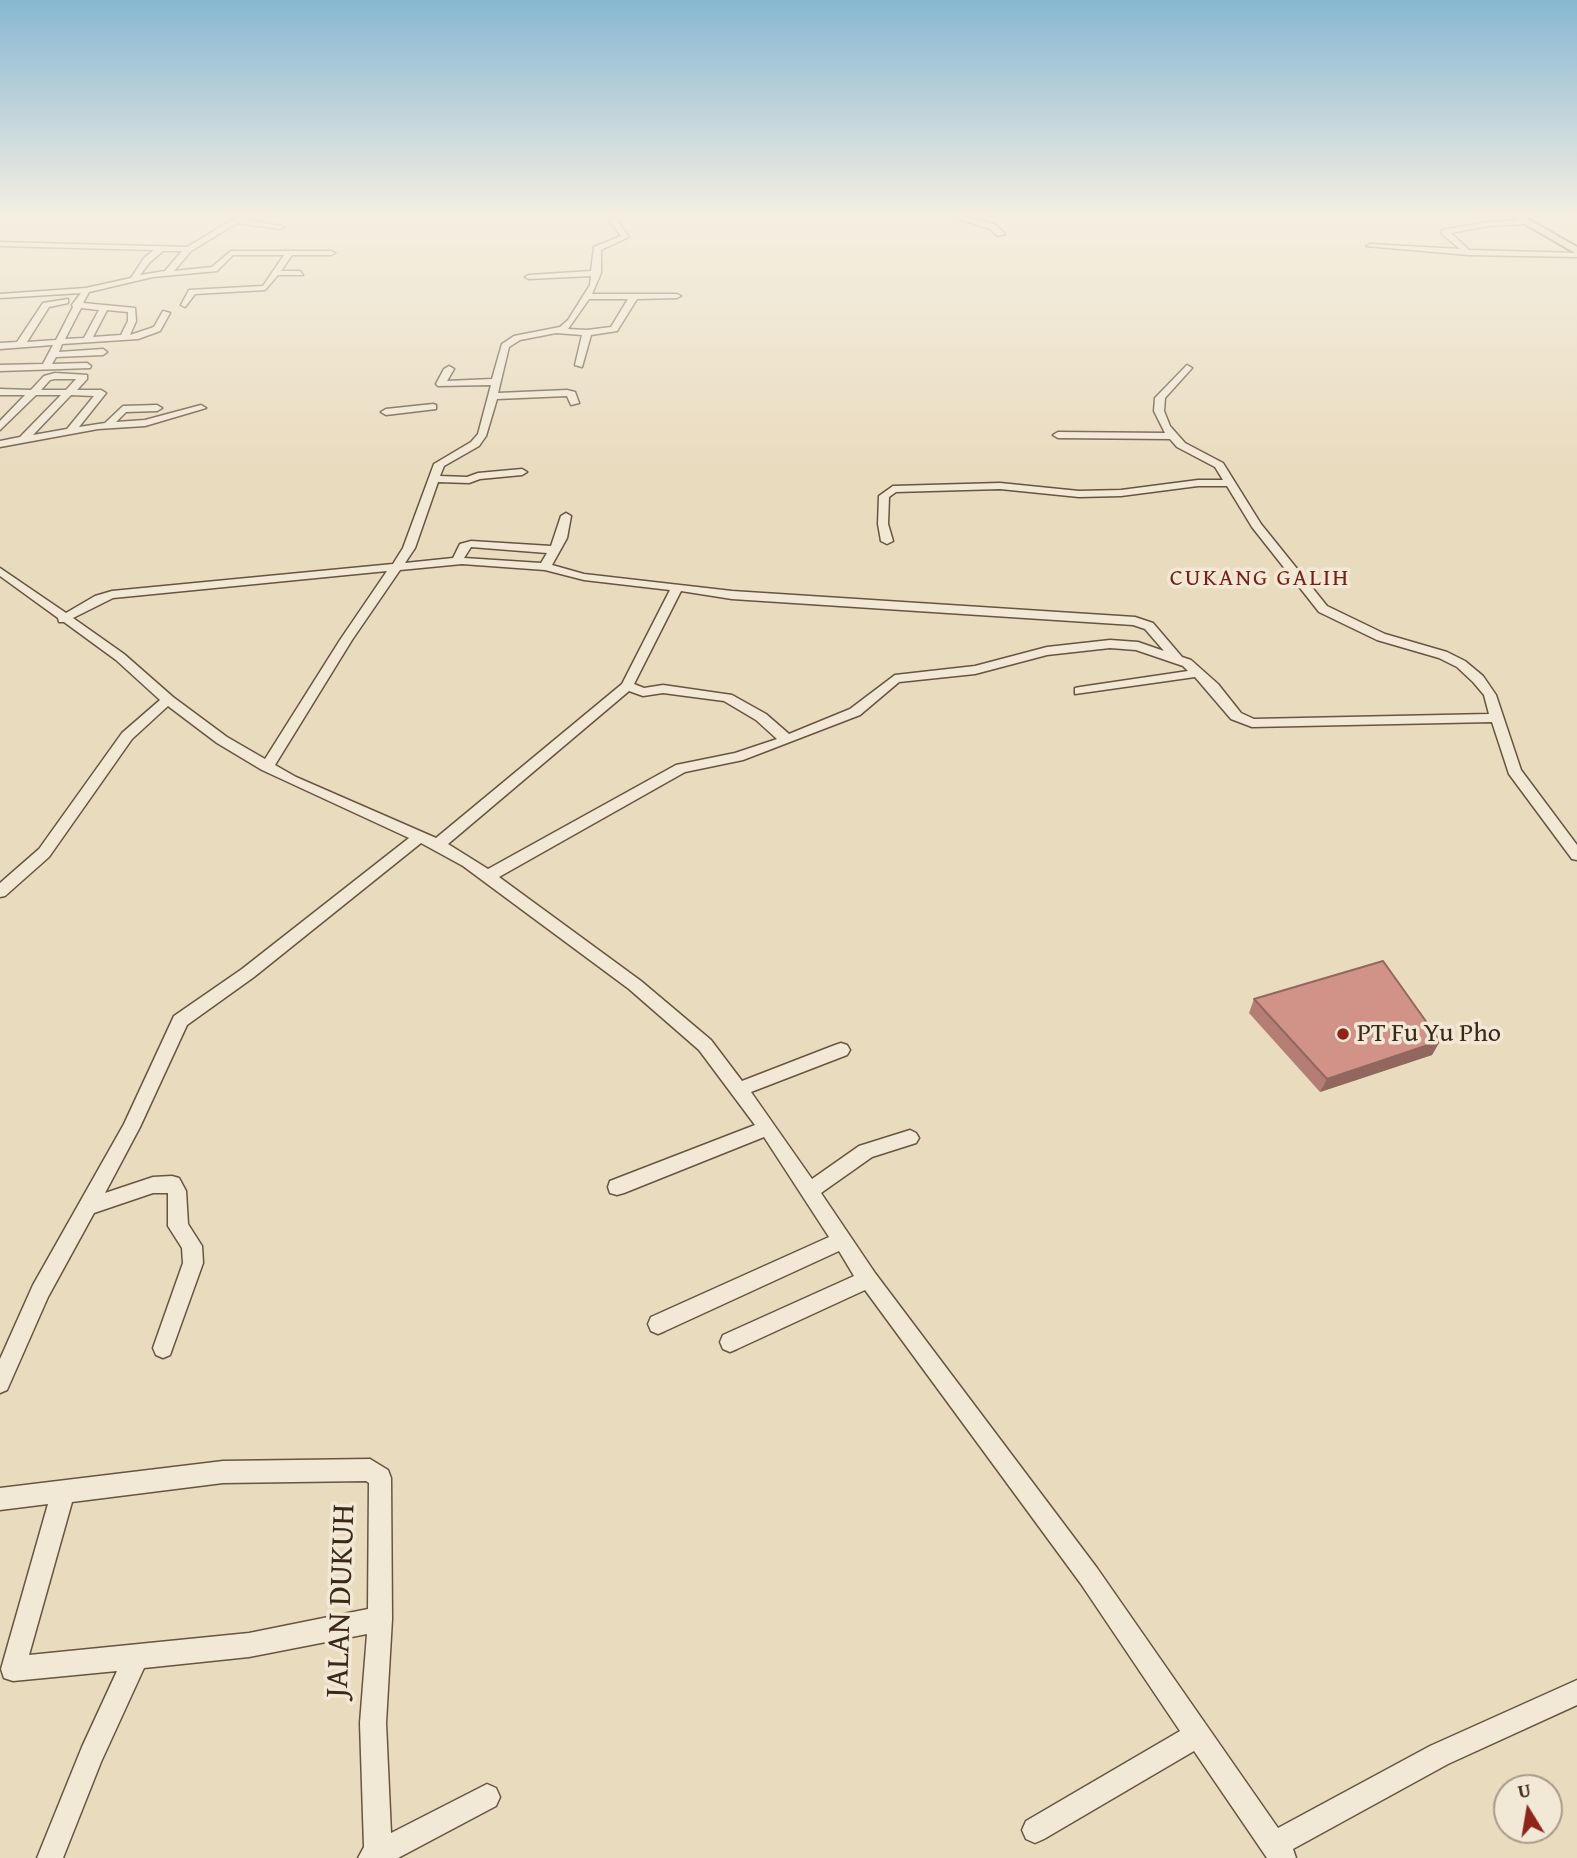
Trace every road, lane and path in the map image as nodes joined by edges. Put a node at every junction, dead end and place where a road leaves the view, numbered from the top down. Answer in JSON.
{"nodes":[{"id":1,"x":78,"y":303,"type":"edge"},
{"id":2,"x":67,"y":304,"type":"edge"},
{"id":3,"x":83,"y":304,"type":"edge"},
{"id":4,"x":583,"y":304,"type":"edge"},
{"id":5,"x":630,"y":304,"type":"edge"},
{"id":6,"x":105,"y":307,"type":"junction"},
{"id":7,"x":166,"y":313,"type":"dead end"},
{"id":8,"x":559,"y":331,"type":"junction"},
{"id":9,"x":587,"y":333,"type":"junction"},
{"id":10,"x":124,"y":338,"type":"junction"},
{"id":11,"x":88,"y":340,"type":"junction"},
{"id":12,"x":59,"y":343,"type":"junction"},
{"id":13,"x":23,"y":345,"type":"junction"},
{"id":14,"x":0,"y":346,"type":"edge"},
{"id":15,"x":103,"y":352,"type":"dead end"},
{"id":16,"x":52,"y":355,"type":"junction"},
{"id":17,"x":579,"y":365,"type":"dead end"},
{"id":18,"x":88,"y":366,"type":"dead end"},
{"id":19,"x":46,"y":368,"type":"junction"},
{"id":20,"x":1187,"y":368,"type":"dead end"},
{"id":21,"x":9,"y":369,"type":"edge"},
{"id":22,"x":449,"y":369,"type":"dead end"},
{"id":23,"x":497,"y":382,"type":"junction"},
{"id":24,"x":441,"y":384,"type":"junction"},
{"id":25,"x":0,"y":391,"type":"edge"},
{"id":26,"x":34,"y":393,"type":"junction"},
{"id":27,"x":69,"y":393,"type":"junction"},
{"id":28,"x":494,"y":396,"type":"junction"},
{"id":29,"x":574,"y":403,"type":"dead end"},
{"id":30,"x":157,"y":408,"type":"dead end"},
{"id":31,"x":201,"y":408,"type":"dead end"},
{"id":32,"x":386,"y":412,"type":"dead end"},
{"id":33,"x":108,"y":425,"type":"junction"},
{"id":34,"x":0,"y":427,"type":"edge"},
{"id":35,"x":70,"y":431,"type":"junction"},
{"id":36,"x":1058,"y":435,"type":"dead end"},
{"id":37,"x":1172,"y":436,"type":"junction"},
{"id":38,"x":23,"y":440,"type":"junction"},
{"id":39,"x":0,"y":444,"type":"edge"},
{"id":40,"x":522,"y":472,"type":"dead end"},
{"id":41,"x":433,"y":479,"type":"junction"},
{"id":42,"x":1231,"y":483,"type":"junction"},
{"id":43,"x":566,"y":516,"type":"dead end"},
{"id":44,"x":887,"y":541,"type":"dead end"},
{"id":45,"x":553,"y":550,"type":"junction"},
{"id":46,"x":457,"y":561,"type":"junction"},
{"id":47,"x":398,"y":568,"type":"junction"},
{"id":48,"x":545,"y":568,"type":"junction"},
{"id":49,"x":1,"y":574,"type":"edge"},
{"id":50,"x":677,"y":587,"type":"junction"},
{"id":51,"x":63,"y":619,"type":"junction"},
{"id":52,"x":1177,"y":658,"type":"junction"},
{"id":53,"x":1199,"y":673,"type":"junction"},
{"id":54,"x":627,"y":686,"type":"junction"},
{"id":55,"x":1080,"y":691,"type":"dead end"},
{"id":56,"x":167,"y":700,"type":"junction"},
{"id":57,"x":1497,"y":718,"type":"junction"},
{"id":58,"x":787,"y":740,"type":"junction"},
{"id":59,"x":267,"y":767,"type":"junction"},
{"id":60,"x":420,"y":838,"type":"junction"},
{"id":61,"x":438,"y":845,"type":"junction"},
{"id":62,"x":1577,"y":855,"type":"edge"},
{"id":63,"x":487,"y":877,"type":"junction"},
{"id":64,"x":0,"y":892,"type":"edge"},
{"id":65,"x":841,"y":1049,"type":"dead end"},
{"id":66,"x":740,"y":1089,"type":"junction"},
{"id":67,"x":768,"y":1128,"type":"junction"},
{"id":68,"x":910,"y":1138,"type":"dead end"},
{"id":69,"x":617,"y":1187,"type":"dead end"},
{"id":70,"x":809,"y":1191,"type":"junction"},
{"id":71,"x":86,"y":1207,"type":"junction"},
{"id":72,"x":841,"y":1241,"type":"junction"},
{"id":73,"x":868,"y":1279,"type":"junction"},
{"id":74,"x":658,"y":1324,"type":"dead end"},
{"id":75,"x":730,"y":1342,"type":"dead end"},
{"id":76,"x":163,"y":1348,"type":"dead end"},
{"id":77,"x":0,"y":1383,"type":"edge"},
{"id":78,"x":63,"y":1493,"type":"junction"},
{"id":79,"x":0,"y":1499,"type":"edge"},
{"id":80,"x":380,"y":1619,"type":"junction"},
{"id":81,"x":136,"y":1657,"type":"junction"},
{"id":82,"x":6,"y":1670,"type":"edge"},
{"id":83,"x":1577,"y":1692,"type":"edge"},
{"id":84,"x":1197,"y":1735,"type":"junction"},
{"id":85,"x":487,"y":1797,"type":"dead end"},
{"id":86,"x":1035,"y":1830,"type":"dead end"},
{"id":87,"x":1278,"y":1852,"type":"edge"},
{"id":88,"x":377,"y":1857,"type":"edge"},
{"id":89,"x":50,"y":1858,"type":"edge"}],
"edges":[{"from":1,"to":12,"type":"street"},
{"from":2,"to":13,"type":"street"},
{"from":3,"to":6,"type":"street"},
{"from":4,"to":8,"type":"street"},
{"from":5,"to":9,"type":"street"},
{"from":6,"to":10,"type":"street"},
{"from":6,"to":11,"type":"street"},
{"from":7,"to":10,"type":"street"},
{"from":8,"to":9,"type":"street"},
{"from":8,"to":23,"type":"street"},
{"from":9,"to":17,"type":"street"},
{"from":10,"to":11,"type":"street"},
{"from":11,"to":12,"type":"street"},
{"from":12,"to":13,"type":"street"},
{"from":12,"to":16,"type":"street"},
{"from":13,"to":14,"type":"street"},
{"from":13,"to":21,"type":"street"},
{"from":15,"to":16,"type":"street"},
{"from":16,"to":19,"type":"street"},
{"from":18,"to":19,"type":"street"},
{"from":19,"to":21,"type":"street"},
{"from":20,"to":37,"type":"street"},
{"from":21,"to":25,"type":"street"},
{"from":22,"to":24,"type":"street"},
{"from":23,"to":24,"type":"street"},
{"from":23,"to":28,"type":"street"},
{"from":24,"to":32,"type":"street"},
{"from":25,"to":26,"type":"street"},
{"from":26,"to":27,"type":"street"},
{"from":26,"to":27,"type":"street"},
{"from":26,"to":34,"type":"street"},
{"from":27,"to":35,"type":"street"},
{"from":27,"to":38,"type":"street"},
{"from":28,"to":29,"type":"street"},
{"from":28,"to":41,"type":"street"},
{"from":30,"to":33,"type":"street"},
{"from":31,"to":33,"type":"street"},
{"from":33,"to":35,"type":"street"},
{"from":35,"to":38,"type":"street"},
{"from":36,"to":37,"type":"street"},
{"from":37,"to":42,"type":"street"},
{"from":38,"to":39,"type":"street"},
{"from":40,"to":41,"type":"street"},
{"from":41,"to":47,"type":"street"},
{"from":42,"to":44,"type":"street"},
{"from":42,"to":57,"type":"street"},
{"from":43,"to":45,"type":"street"},
{"from":45,"to":46,"type":"street"},
{"from":45,"to":48,"type":"street"},
{"from":46,"to":47,"type":"street"},
{"from":46,"to":48,"type":"street"},
{"from":47,"to":51,"type":"street"},
{"from":47,"to":59,"type":"street"},
{"from":48,"to":50,"type":"street"},
{"from":49,"to":51,"type":"street"},
{"from":50,"to":52,"type":"street"},
{"from":50,"to":54,"type":"street"},
{"from":51,"to":56,"type":"street"},
{"from":52,"to":53,"type":"street"},
{"from":52,"to":58,"type":"street"},
{"from":53,"to":55,"type":"street"},
{"from":53,"to":57,"type":"street"},
{"from":54,"to":58,"type":"street"},
{"from":54,"to":61,"type":"street"},
{"from":56,"to":59,"type":"street"},
{"from":56,"to":64,"type":"street"},
{"from":57,"to":62,"type":"street"},
{"from":58,"to":63,"type":"street"},
{"from":59,"to":60,"type":"street"},
{"from":60,"to":61,"type":"street"},
{"from":60,"to":71,"type":"street"},
{"from":61,"to":63,"type":"street"},
{"from":63,"to":66,"type":"street"},
{"from":65,"to":66,"type":"street"},
{"from":66,"to":67,"type":"street"},
{"from":67,"to":69,"type":"street"},
{"from":67,"to":70,"type":"street"},
{"from":68,"to":70,"type":"street"},
{"from":70,"to":72,"type":"street"},
{"from":71,"to":76,"type":"street"},
{"from":71,"to":77,"type":"street"},
{"from":72,"to":73,"type":"street"},
{"from":72,"to":74,"type":"street"},
{"from":73,"to":75,"type":"street"},
{"from":73,"to":84,"type":"street"},
{"from":78,"to":79,"type":"street","name":"JALAN DUKUH"},
{"from":78,"to":80,"type":"street","name":"JALAN DUKUH"},
{"from":78,"to":82,"type":"street"},
{"from":80,"to":81,"type":"street"},
{"from":80,"to":88,"type":"street","name":"JALAN DUKUH"},
{"from":81,"to":82,"type":"street"},
{"from":81,"to":89,"type":"street"},
{"from":83,"to":87,"type":"street"},
{"from":84,"to":86,"type":"street"},
{"from":84,"to":87,"type":"street"},
{"from":85,"to":88,"type":"street"}]}
